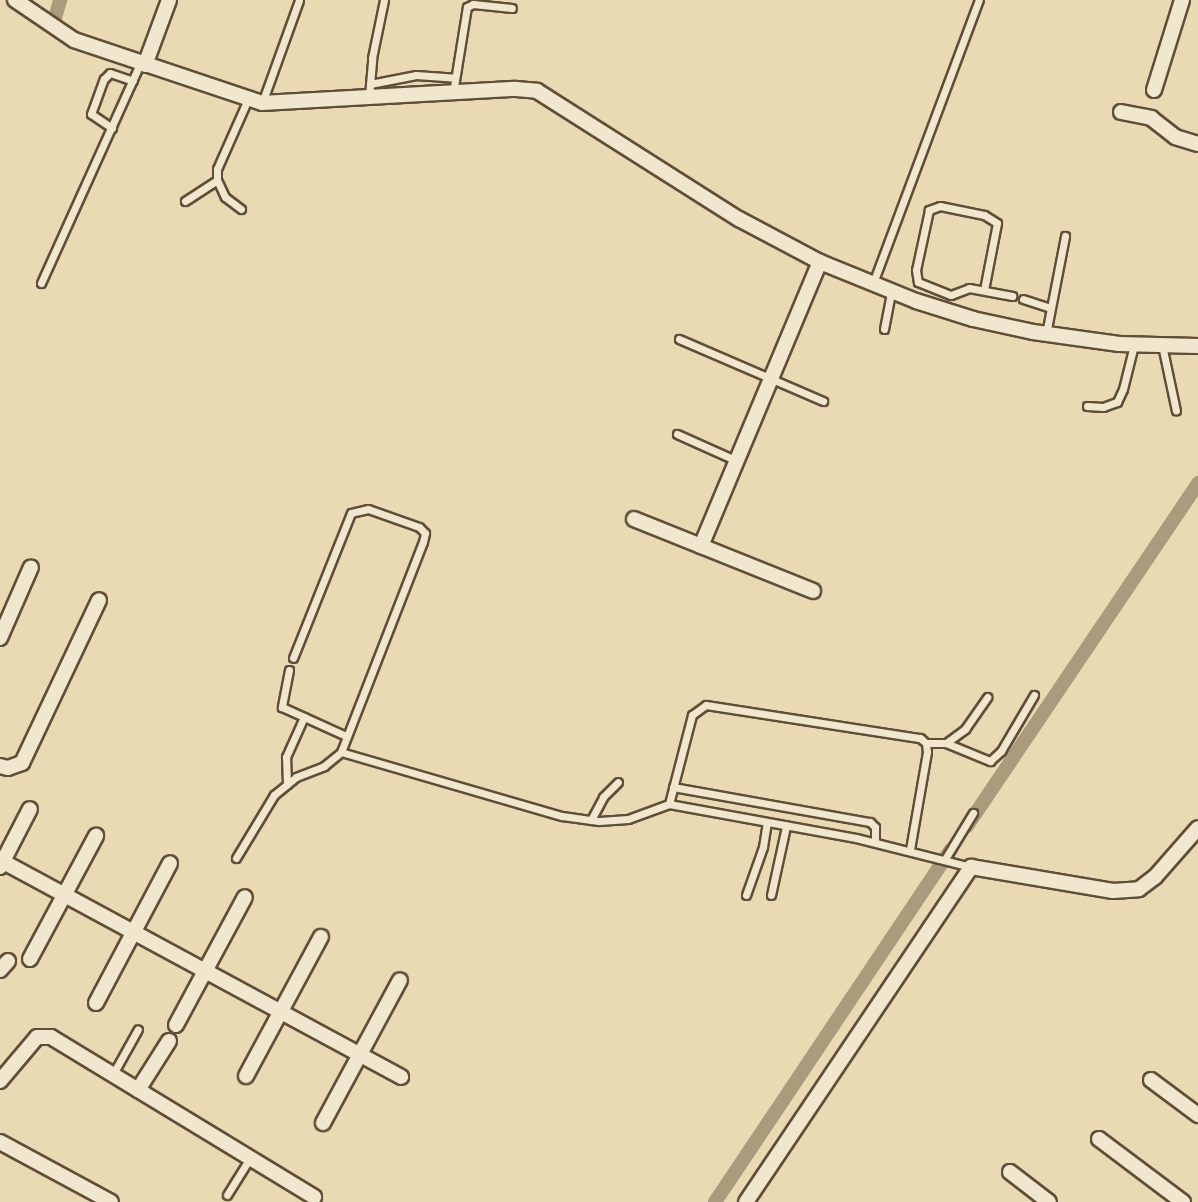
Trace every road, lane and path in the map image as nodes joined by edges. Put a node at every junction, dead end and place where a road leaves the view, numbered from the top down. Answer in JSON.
{"nodes":[{"id":1,"x":15,"y":0,"type":"edge"},
{"id":2,"x":169,"y":0,"type":"edge"},
{"id":3,"x":299,"y":0,"type":"edge"},
{"id":4,"x":384,"y":0,"type":"edge"},
{"id":5,"x":979,"y":0,"type":"edge"},
{"id":6,"x":1182,"y":0,"type":"edge"},
{"id":7,"x":512,"y":8,"type":"dead end"},
{"id":8,"x":143,"y":64,"type":"junction"},
{"id":9,"x":133,"y":81,"type":"junction"},
{"id":10,"x":454,"y":85,"type":"junction"},
{"id":11,"x":1154,"y":90,"type":"dead end"},
{"id":12,"x":369,"y":91,"type":"junction"},
{"id":13,"x":255,"y":101,"type":"junction"},
{"id":14,"x":1121,"y":112,"type":"dead end"},
{"id":15,"x":112,"y":128,"type":"junction"},
{"id":16,"x":1198,"y":144,"type":"edge"},
{"id":17,"x":217,"y":180,"type":"junction"},
{"id":18,"x":185,"y":201,"type":"dead end"},
{"id":19,"x":241,"y":209,"type":"dead end"},
{"id":20,"x":1065,"y":236,"type":"dead end"},
{"id":21,"x":820,"y":262,"type":"junction"},
{"id":22,"x":41,"y":283,"type":"dead end"},
{"id":23,"x":873,"y":284,"type":"junction"},
{"id":24,"x":984,"y":290,"type":"junction"},
{"id":25,"x":891,"y":291,"type":"junction"},
{"id":26,"x":1012,"y":296,"type":"dead end"},
{"id":27,"x":1023,"y":299,"type":"dead end"},
{"id":28,"x":1051,"y":308,"type":"junction"},
{"id":29,"x":884,"y":329,"type":"dead end"},
{"id":30,"x":1046,"y":334,"type":"junction"},
{"id":31,"x":679,"y":339,"type":"dead end"},
{"id":32,"x":1134,"y":345,"type":"junction"},
{"id":33,"x":1162,"y":345,"type":"junction"},
{"id":34,"x":1198,"y":346,"type":"edge"},
{"id":35,"x":771,"y":378,"type":"junction"},
{"id":36,"x":823,"y":401,"type":"dead end"},
{"id":37,"x":1087,"y":406,"type":"dead end"},
{"id":38,"x":1176,"y":411,"type":"dead end"},
{"id":39,"x":677,"y":434,"type":"dead end"},
{"id":40,"x":737,"y":461,"type":"junction"},
{"id":41,"x":634,"y":519,"type":"dead end"},
{"id":42,"x":701,"y":546,"type":"junction"},
{"id":43,"x":31,"y":567,"type":"dead end"},
{"id":44,"x":813,"y":591,"type":"dead end"},
{"id":45,"x":99,"y":600,"type":"dead end"},
{"id":46,"x":0,"y":638,"type":"edge"},
{"id":47,"x":293,"y":658,"type":"dead end"},
{"id":48,"x":289,"y":670,"type":"dead end"},
{"id":49,"x":1034,"y":695,"type":"dead end"},
{"id":50,"x":987,"y":697,"type":"dead end"},
{"id":51,"x":304,"y":717,"type":"junction"},
{"id":52,"x":346,"y":736,"type":"junction"},
{"id":53,"x":926,"y":743,"type":"junction"},
{"id":54,"x":946,"y":743,"type":"junction"},
{"id":55,"x":341,"y":752,"type":"junction"},
{"id":56,"x":0,"y":766,"type":"edge"},
{"id":57,"x":618,"y":782,"type":"dead end"},
{"id":58,"x":287,"y":784,"type":"junction"},
{"id":59,"x":673,"y":787,"type":"junction"},
{"id":60,"x":669,"y":804,"type":"junction"},
{"id":61,"x":30,"y":809,"type":"dead end"},
{"id":62,"x":973,"y":813,"type":"dead end"},
{"id":63,"x":591,"y":820,"type":"junction"},
{"id":64,"x":767,"y":822,"type":"junction"},
{"id":65,"x":786,"y":826,"type":"junction"},
{"id":66,"x":1198,"y":828,"type":"edge"},
{"id":67,"x":96,"y":836,"type":"dead end"},
{"id":68,"x":875,"y":841,"type":"junction"},
{"id":69,"x":910,"y":849,"type":"junction"},
{"id":70,"x":236,"y":858,"type":"dead end"},
{"id":71,"x":949,"y":860,"type":"junction"},
{"id":72,"x":1,"y":863,"type":"edge"},
{"id":73,"x":170,"y":863,"type":"dead end"},
{"id":74,"x":968,"y":866,"type":"junction"},
{"id":75,"x":64,"y":893,"type":"junction"},
{"id":76,"x":746,"y":895,"type":"dead end"},
{"id":77,"x":771,"y":895,"type":"dead end"},
{"id":78,"x":245,"y":897,"type":"dead end"},
{"id":79,"x":134,"y":931,"type":"junction"},
{"id":80,"x":321,"y":937,"type":"dead end"},
{"id":81,"x":30,"y":959,"type":"dead end"},
{"id":82,"x":205,"y":970,"type":"junction"},
{"id":83,"x":400,"y":980,"type":"dead end"},
{"id":84,"x":96,"y":1003,"type":"dead end"},
{"id":85,"x":280,"y":1011,"type":"junction"},
{"id":86,"x":176,"y":1025,"type":"dead end"},
{"id":87,"x":138,"y":1029,"type":"dead end"},
{"id":88,"x":169,"y":1041,"type":"dead end"},
{"id":89,"x":360,"y":1054,"type":"junction"},
{"id":90,"x":112,"y":1076,"type":"junction"},
{"id":91,"x":246,"y":1076,"type":"dead end"},
{"id":92,"x":401,"y":1077,"type":"dead end"},
{"id":93,"x":1151,"y":1080,"type":"dead end"},
{"id":94,"x":0,"y":1081,"type":"edge"},
{"id":95,"x":138,"y":1090,"type":"junction"},
{"id":96,"x":1198,"y":1115,"type":"edge"},
{"id":97,"x":323,"y":1123,"type":"dead end"},
{"id":98,"x":1099,"y":1139,"type":"dead end"},
{"id":99,"x":0,"y":1142,"type":"edge"},
{"id":100,"x":250,"y":1158,"type":"junction"},
{"id":101,"x":1010,"y":1172,"type":"dead end"},
{"id":102,"x":227,"y":1195,"type":"dead end"},
{"id":103,"x":314,"y":1197,"type":"dead end"},
{"id":104,"x":111,"y":1202,"type":"edge"},
{"id":105,"x":746,"y":1202,"type":"edge"},
{"id":106,"x":1049,"y":1202,"type":"edge"},
{"id":107,"x":1183,"y":1202,"type":"edge"}],
"edges":[{"from":1,"to":8,"type":"street"},
{"from":2,"to":8,"type":"street"},
{"from":3,"to":13,"type":"lane"},
{"from":4,"to":12,"type":"lane"},
{"from":5,"to":23,"type":"lane"},
{"from":6,"to":11,"type":"street"},
{"from":7,"to":10,"type":"lane"},
{"from":8,"to":9,"type":"lane"},
{"from":8,"to":13,"type":"street"},
{"from":9,"to":15,"type":"lane"},
{"from":9,"to":15,"type":"lane"},
{"from":10,"to":12,"type":"street"},
{"from":10,"to":21,"type":"street"},
{"from":12,"to":13,"type":"street"},
{"from":13,"to":17,"type":"lane"},
{"from":14,"to":16,"type":"street"},
{"from":15,"to":22,"type":"lane"},
{"from":17,"to":18,"type":"lane"},
{"from":17,"to":19,"type":"lane"},
{"from":20,"to":28,"type":"lane"},
{"from":21,"to":23,"type":"street"},
{"from":21,"to":35,"type":"street"},
{"from":23,"to":25,"type":"street"},
{"from":24,"to":24,"type":"lane"},
{"from":24,"to":26,"type":"lane"},
{"from":25,"to":29,"type":"lane"},
{"from":25,"to":30,"type":"street"},
{"from":27,"to":28,"type":"lane"},
{"from":28,"to":30,"type":"lane"},
{"from":30,"to":32,"type":"street"},
{"from":31,"to":35,"type":"lane"},
{"from":32,"to":33,"type":"street"},
{"from":32,"to":37,"type":"lane"},
{"from":33,"to":34,"type":"street"},
{"from":33,"to":38,"type":"lane"},
{"from":35,"to":36,"type":"lane"},
{"from":35,"to":40,"type":"street"},
{"from":39,"to":40,"type":"lane"},
{"from":40,"to":42,"type":"street"},
{"from":41,"to":42,"type":"street"},
{"from":42,"to":44,"type":"street"},
{"from":43,"to":46,"type":"street"},
{"from":45,"to":56,"type":"street"},
{"from":47,"to":52,"type":"lane"},
{"from":48,"to":51,"type":"lane"},
{"from":49,"to":54,"type":"lane"},
{"from":50,"to":54,"type":"lane"},
{"from":51,"to":52,"type":"lane"},
{"from":51,"to":58,"type":"lane"},
{"from":52,"to":55,"type":"lane"},
{"from":53,"to":54,"type":"lane"},
{"from":53,"to":59,"type":"lane"},
{"from":53,"to":69,"type":"lane"},
{"from":55,"to":58,"type":"lane"},
{"from":55,"to":63,"type":"lane"},
{"from":57,"to":63,"type":"lane"},
{"from":58,"to":70,"type":"lane"},
{"from":59,"to":60,"type":"lane"},
{"from":59,"to":68,"type":"lane"},
{"from":60,"to":63,"type":"lane"},
{"from":60,"to":64,"type":"lane"},
{"from":61,"to":72,"type":"street"},
{"from":62,"to":71,"type":"lane"},
{"from":64,"to":65,"type":"lane"},
{"from":64,"to":76,"type":"lane"},
{"from":65,"to":68,"type":"lane"},
{"from":65,"to":77,"type":"lane"},
{"from":66,"to":74,"type":"street"},
{"from":67,"to":75,"type":"street"},
{"from":68,"to":69,"type":"lane"},
{"from":69,"to":71,"type":"lane"},
{"from":71,"to":74,"type":"lane"},
{"from":72,"to":75,"type":"street"},
{"from":73,"to":79,"type":"street"},
{"from":74,"to":105,"type":"street"},
{"from":75,"to":79,"type":"street"},
{"from":75,"to":81,"type":"street"},
{"from":78,"to":82,"type":"street"},
{"from":79,"to":82,"type":"street"},
{"from":79,"to":84,"type":"street"},
{"from":80,"to":85,"type":"street"},
{"from":82,"to":85,"type":"street"},
{"from":82,"to":86,"type":"street"},
{"from":83,"to":89,"type":"street"},
{"from":85,"to":89,"type":"street"},
{"from":85,"to":91,"type":"street"},
{"from":87,"to":90,"type":"lane"},
{"from":88,"to":95,"type":"street"},
{"from":89,"to":92,"type":"street"},
{"from":89,"to":97,"type":"street"},
{"from":90,"to":94,"type":"street"},
{"from":90,"to":95,"type":"street"},
{"from":93,"to":96,"type":"street"},
{"from":95,"to":100,"type":"street"},
{"from":98,"to":107,"type":"street"},
{"from":99,"to":104,"type":"street"},
{"from":100,"to":102,"type":"lane"},
{"from":100,"to":103,"type":"street"},
{"from":101,"to":106,"type":"street"}]}
